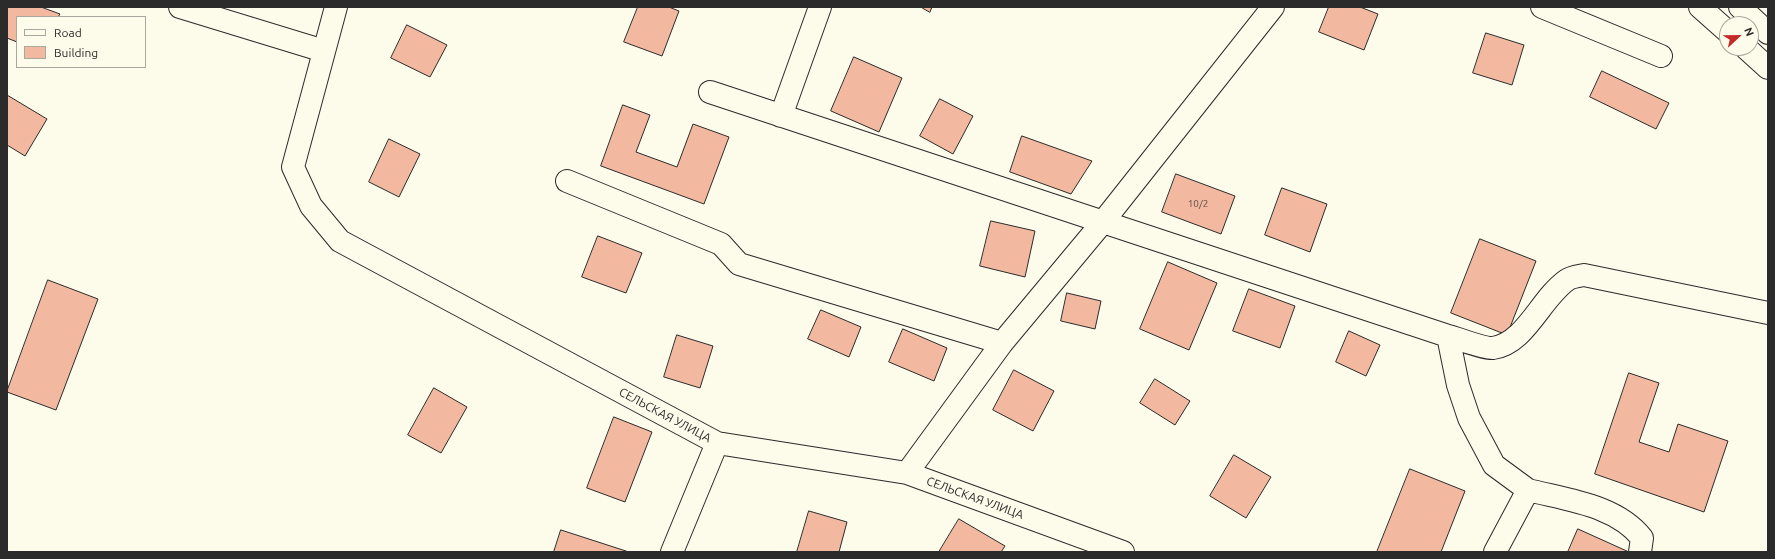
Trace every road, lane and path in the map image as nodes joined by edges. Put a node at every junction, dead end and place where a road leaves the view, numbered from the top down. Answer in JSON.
{"nodes":[{"id":1,"x":180,"y":7,"type":"edge"},
{"id":2,"x":336,"y":7,"type":"edge"},
{"id":3,"x":820,"y":7,"type":"edge"},
{"id":4,"x":1273,"y":7,"type":"edge"},
{"id":5,"x":1542,"y":7,"type":"edge"},
{"id":6,"x":1700,"y":7,"type":"edge"},
{"id":7,"x":1740,"y":7,"type":"edge"},
{"id":8,"x":1719,"y":24,"type":"edge"},
{"id":9,"x":1768,"y":33,"type":"edge"},
{"id":10,"x":324,"y":51,"type":"junction"},
{"id":11,"x":1661,"y":56,"type":"dead end"},
{"id":12,"x":1755,"y":56,"type":"edge"},
{"id":13,"x":1768,"y":68,"type":"edge"},
{"id":14,"x":710,"y":92,"type":"dead end"},
{"id":15,"x":781,"y":116,"type":"junction"},
{"id":16,"x":567,"y":181,"type":"dead end"},
{"id":17,"x":1102,"y":222,"type":"junction"},
{"id":18,"x":1768,"y":313,"type":"edge"},
{"id":19,"x":1448,"y":336,"type":"junction"},
{"id":20,"x":1002,"y":343,"type":"junction"},
{"id":21,"x":717,"y":444,"type":"junction"},
{"id":22,"x":907,"y":473,"type":"junction"},
{"id":23,"x":1528,"y":490,"type":"junction"},
{"id":24,"x":672,"y":552,"type":"edge"},
{"id":25,"x":1123,"y":552,"type":"edge"},
{"id":26,"x":1495,"y":552,"type":"edge"},
{"id":27,"x":1640,"y":552,"type":"edge"}],
"edges":[{"from":1,"to":10,"type":"street"},
{"from":2,"to":10,"type":"street"},
{"from":3,"to":15,"type":"street"},
{"from":4,"to":17,"type":"street"},
{"from":5,"to":11,"type":"street"},
{"from":6,"to":8,"type":"street"},
{"from":7,"to":9,"type":"street"},
{"from":10,"to":21,"type":"street","name":"СЕЛЬСКАЯ УЛИЦА"},
{"from":12,"to":13,"type":"street"},
{"from":14,"to":15,"type":"street"},
{"from":15,"to":17,"type":"street"},
{"from":16,"to":20,"type":"street"},
{"from":17,"to":19,"type":"street"},
{"from":17,"to":20,"type":"street"},
{"from":18,"to":19,"type":"street"},
{"from":19,"to":23,"type":"street"},
{"from":20,"to":22,"type":"street"},
{"from":21,"to":22,"type":"street","name":"СЕЛЬСКАЯ УЛИЦА"},
{"from":21,"to":24,"type":"street"},
{"from":22,"to":25,"type":"street","name":"СЕЛЬСКАЯ УЛИЦА"},
{"from":23,"to":26,"type":"street"},
{"from":23,"to":27,"type":"street"}]}
